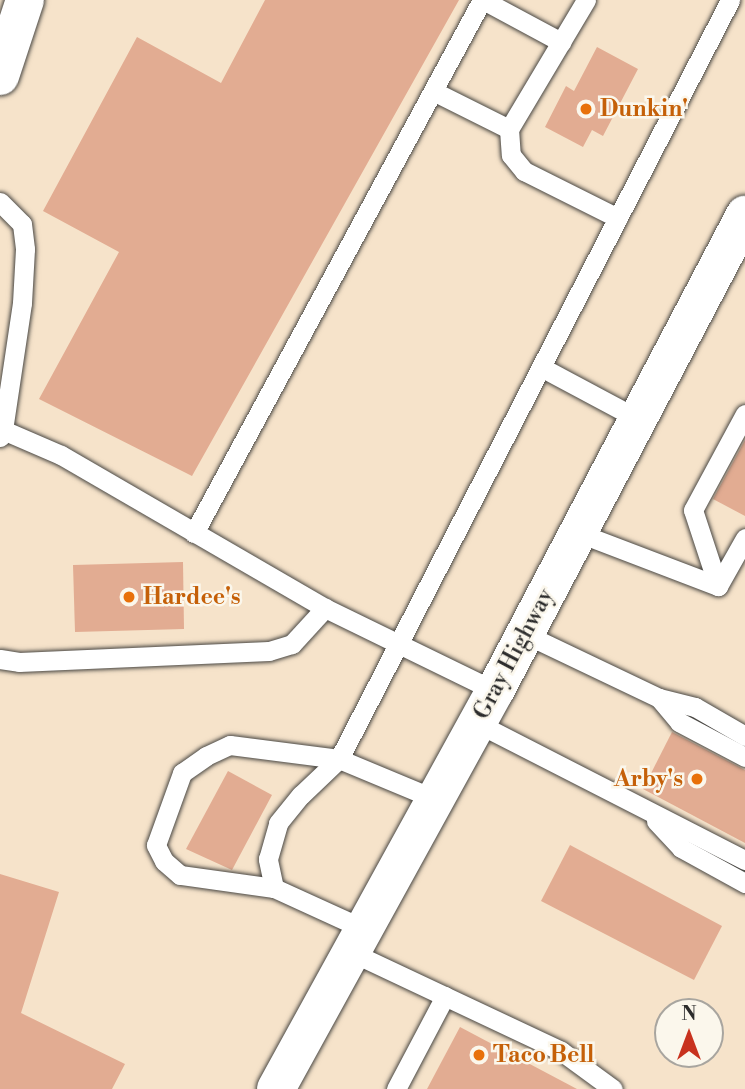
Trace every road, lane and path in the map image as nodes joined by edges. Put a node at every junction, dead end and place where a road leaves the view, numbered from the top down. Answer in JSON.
{"nodes":[{"id":1,"x":24,"y":0,"type":"edge"},
{"id":2,"x":483,"y":0,"type":"edge"},
{"id":3,"x":586,"y":0,"type":"edge"},
{"id":4,"x":730,"y":0,"type":"edge"},
{"id":5,"x":561,"y":42,"type":"junction"},
{"id":6,"x":0,"y":76,"type":"edge"},
{"id":7,"x":433,"y":91,"type":"junction"},
{"id":8,"x":509,"y":129,"type":"junction"},
{"id":9,"x":0,"y":202,"type":"edge"},
{"id":10,"x":745,"y":215,"type":"edge"},
{"id":11,"x":618,"y":218,"type":"junction"},
{"id":12,"x":541,"y":367,"type":"junction"},
{"id":13,"x":745,"y":414,"type":"edge"},
{"id":14,"x":638,"y":419,"type":"junction"},
{"id":15,"x":1,"y":433,"type":"edge"},
{"id":16,"x":194,"y":533,"type":"junction"},
{"id":17,"x":579,"y":533,"type":"junction"},
{"id":18,"x":745,"y":538,"type":"edge"},
{"id":19,"x":718,"y":586,"type":"junction"},
{"id":20,"x":325,"y":608,"type":"junction"},
{"id":21,"x":525,"y":634,"type":"junction"},
{"id":22,"x":397,"y":644,"type":"junction"},
{"id":23,"x":0,"y":659,"type":"edge"},
{"id":24,"x":659,"y":698,"type":"junction"},
{"id":25,"x":486,"y":707,"type":"junction"},
{"id":26,"x":745,"y":736,"type":"edge"},
{"id":27,"x":745,"y":757,"type":"edge"},
{"id":28,"x":339,"y":759,"type":"junction"},
{"id":29,"x":435,"y":799,"type":"junction"},
{"id":30,"x":649,"y":813,"type":"junction"},
{"id":31,"x":745,"y":860,"type":"edge"},
{"id":32,"x":745,"y":883,"type":"edge"},
{"id":33,"x":274,"y":888,"type":"junction"},
{"id":34,"x":357,"y":940,"type":"junction"},
{"id":35,"x":444,"y":996,"type":"junction"},
{"id":36,"x":276,"y":1089,"type":"edge"},
{"id":37,"x":396,"y":1089,"type":"edge"},
{"id":38,"x":613,"y":1089,"type":"edge"}],
"edges":[{"from":1,"to":6,"type":"main road"},
{"from":2,"to":5,"type":"lane"},
{"from":2,"to":7,"type":"lane"},
{"from":3,"to":5,"type":"lane"},
{"from":4,"to":11,"type":"lane"},
{"from":5,"to":8,"type":"lane"},
{"from":7,"to":8,"type":"lane"},
{"from":7,"to":16,"type":"lane"},
{"from":8,"to":11,"type":"lane"},
{"from":9,"to":15,"type":"lane"},
{"from":10,"to":14,"type":"main road","name":"Gray Highway"},
{"from":11,"to":12,"type":"lane"},
{"from":12,"to":14,"type":"lane"},
{"from":12,"to":22,"type":"lane"},
{"from":13,"to":19,"type":"lane"},
{"from":14,"to":17,"type":"main road","name":"Gray Highway"},
{"from":15,"to":16,"type":"lane"},
{"from":16,"to":20,"type":"lane"},
{"from":17,"to":19,"type":"lane"},
{"from":17,"to":21,"type":"main road","name":"Gray Highway"},
{"from":18,"to":19,"type":"lane"},
{"from":20,"to":22,"type":"lane"},
{"from":20,"to":23,"type":"lane"},
{"from":21,"to":24,"type":"lane"},
{"from":21,"to":25,"type":"main road","name":"Gray Highway"},
{"from":22,"to":25,"type":"lane"},
{"from":22,"to":28,"type":"lane"},
{"from":24,"to":26,"type":"lane"},
{"from":24,"to":27,"type":"lane"},
{"from":25,"to":29,"type":"main road","name":"Gray Highway"},
{"from":25,"to":30,"type":"lane"},
{"from":28,"to":29,"type":"lane"},
{"from":28,"to":33,"type":"lane"},
{"from":28,"to":33,"type":"lane"},
{"from":29,"to":34,"type":"main road","name":"Gray Highway"},
{"from":30,"to":31,"type":"lane"},
{"from":30,"to":32,"type":"lane"},
{"from":33,"to":34,"type":"lane"},
{"from":34,"to":35,"type":"lane"},
{"from":34,"to":36,"type":"main road","name":"Gray Highway"},
{"from":35,"to":37,"type":"lane"},
{"from":35,"to":38,"type":"lane"}]}
